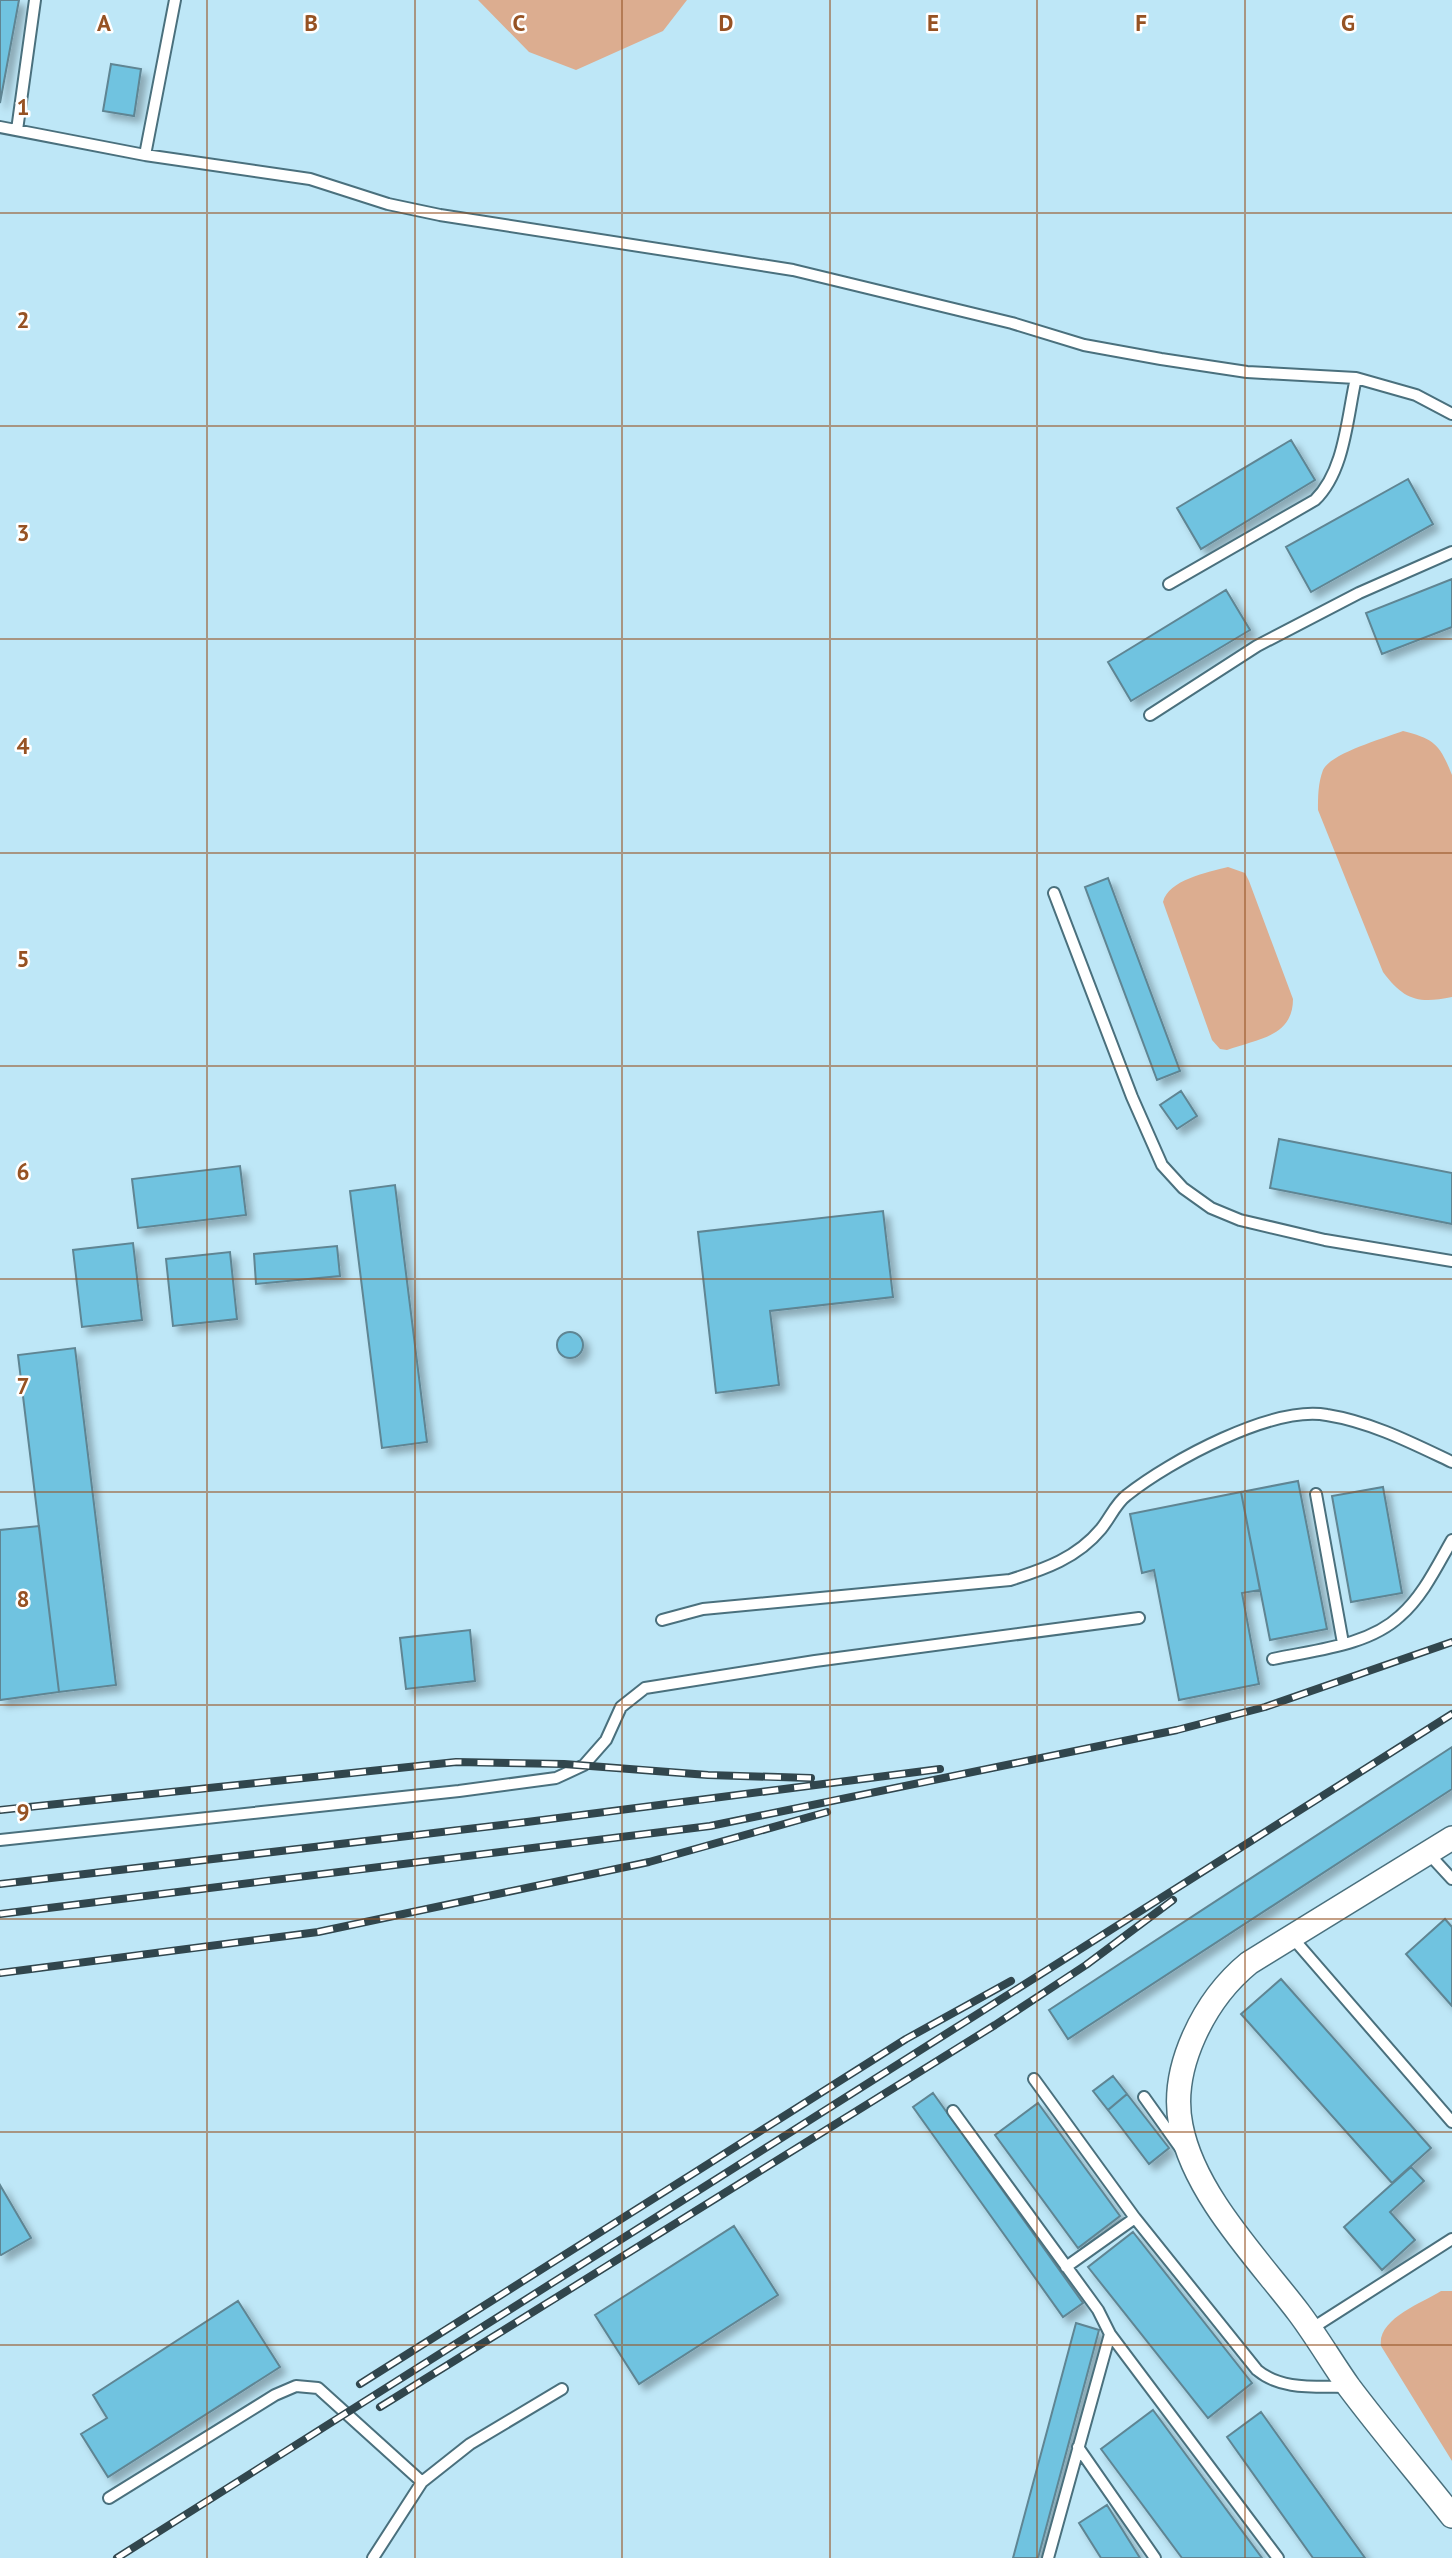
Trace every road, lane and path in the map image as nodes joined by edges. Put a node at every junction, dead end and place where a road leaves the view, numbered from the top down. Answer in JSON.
{"nodes":[{"id":1,"x":35,"y":0,"type":"edge"},
{"id":2,"x":174,"y":0,"type":"edge"},
{"id":3,"x":0,"y":127,"type":"edge"},
{"id":4,"x":17,"y":130,"type":"junction"},
{"id":5,"x":145,"y":155,"type":"junction"},
{"id":6,"x":1356,"y":378,"type":"junction"},
{"id":7,"x":1452,"y":414,"type":"edge"},
{"id":8,"x":1452,"y":552,"type":"edge"},
{"id":9,"x":1169,"y":584,"type":"dead end"},
{"id":10,"x":1150,"y":715,"type":"dead end"},
{"id":11,"x":1054,"y":892,"type":"dead end"},
{"id":12,"x":1452,"y":1261,"type":"edge"},
{"id":13,"x":1452,"y":1462,"type":"edge"},
{"id":14,"x":1316,"y":1494,"type":"dead end"},
{"id":15,"x":1452,"y":1540,"type":"edge"},
{"id":16,"x":1139,"y":1618,"type":"dead end"},
{"id":17,"x":662,"y":1620,"type":"dead end"},
{"id":18,"x":1343,"y":1643,"type":"junction"},
{"id":19,"x":1273,"y":1659,"type":"dead end"},
{"id":20,"x":1452,"y":1838,"type":"edge"},
{"id":21,"x":0,"y":1840,"type":"edge"},
{"id":22,"x":1428,"y":1852,"type":"junction"},
{"id":23,"x":1452,"y":1879,"type":"edge"},
{"id":24,"x":1291,"y":1936,"type":"junction"},
{"id":25,"x":1034,"y":2079,"type":"dead end"},
{"id":26,"x":1144,"y":2097,"type":"dead end"},
{"id":27,"x":953,"y":2111,"type":"dead end"},
{"id":28,"x":1452,"y":2122,"type":"edge"},
{"id":29,"x":1190,"y":2161,"type":"junction"},
{"id":30,"x":1135,"y":2218,"type":"junction"},
{"id":31,"x":1452,"y":2239,"type":"edge"},
{"id":32,"x":1066,"y":2267,"type":"junction"},
{"id":33,"x":1311,"y":2329,"type":"junction"},
{"id":34,"x":1110,"y":2334,"type":"junction"},
{"id":35,"x":1349,"y":2387,"type":"junction"},
{"id":36,"x":562,"y":2389,"type":"dead end"},
{"id":37,"x":1078,"y":2447,"type":"junction"},
{"id":38,"x":422,"y":2482,"type":"junction"},
{"id":39,"x":109,"y":2498,"type":"dead end"},
{"id":40,"x":1452,"y":2515,"type":"edge"},
{"id":41,"x":373,"y":2558,"type":"edge"},
{"id":42,"x":1048,"y":2558,"type":"edge"},
{"id":43,"x":1155,"y":2558,"type":"edge"},
{"id":44,"x":1278,"y":2558,"type":"edge"}],
"edges":[{"from":1,"to":4,"type":"lane"},
{"from":2,"to":5,"type":"lane"},
{"from":3,"to":4,"type":"lane"},
{"from":4,"to":5,"type":"lane"},
{"from":5,"to":6,"type":"lane"},
{"from":6,"to":7,"type":"lane"},
{"from":6,"to":9,"type":"lane"},
{"from":8,"to":10,"type":"lane"},
{"from":11,"to":12,"type":"lane"},
{"from":13,"to":17,"type":"lane"},
{"from":14,"to":18,"type":"lane"},
{"from":15,"to":18,"type":"lane"},
{"from":16,"to":21,"type":"lane"},
{"from":18,"to":19,"type":"lane"},
{"from":20,"to":22,"type":"street"},
{"from":22,"to":23,"type":"lane"},
{"from":22,"to":24,"type":"street"},
{"from":24,"to":28,"type":"lane"},
{"from":24,"to":29,"type":"street"},
{"from":25,"to":30,"type":"lane"},
{"from":26,"to":29,"type":"lane"},
{"from":27,"to":32,"type":"lane"},
{"from":29,"to":33,"type":"street"},
{"from":30,"to":32,"type":"lane"},
{"from":30,"to":35,"type":"lane"},
{"from":31,"to":33,"type":"lane"},
{"from":32,"to":34,"type":"lane"},
{"from":33,"to":35,"type":"street"},
{"from":34,"to":37,"type":"lane"},
{"from":34,"to":44,"type":"lane"},
{"from":35,"to":40,"type":"street"},
{"from":36,"to":38,"type":"lane"},
{"from":37,"to":42,"type":"lane"},
{"from":37,"to":43,"type":"lane"},
{"from":38,"to":39,"type":"lane"},
{"from":38,"to":41,"type":"lane"}]}
